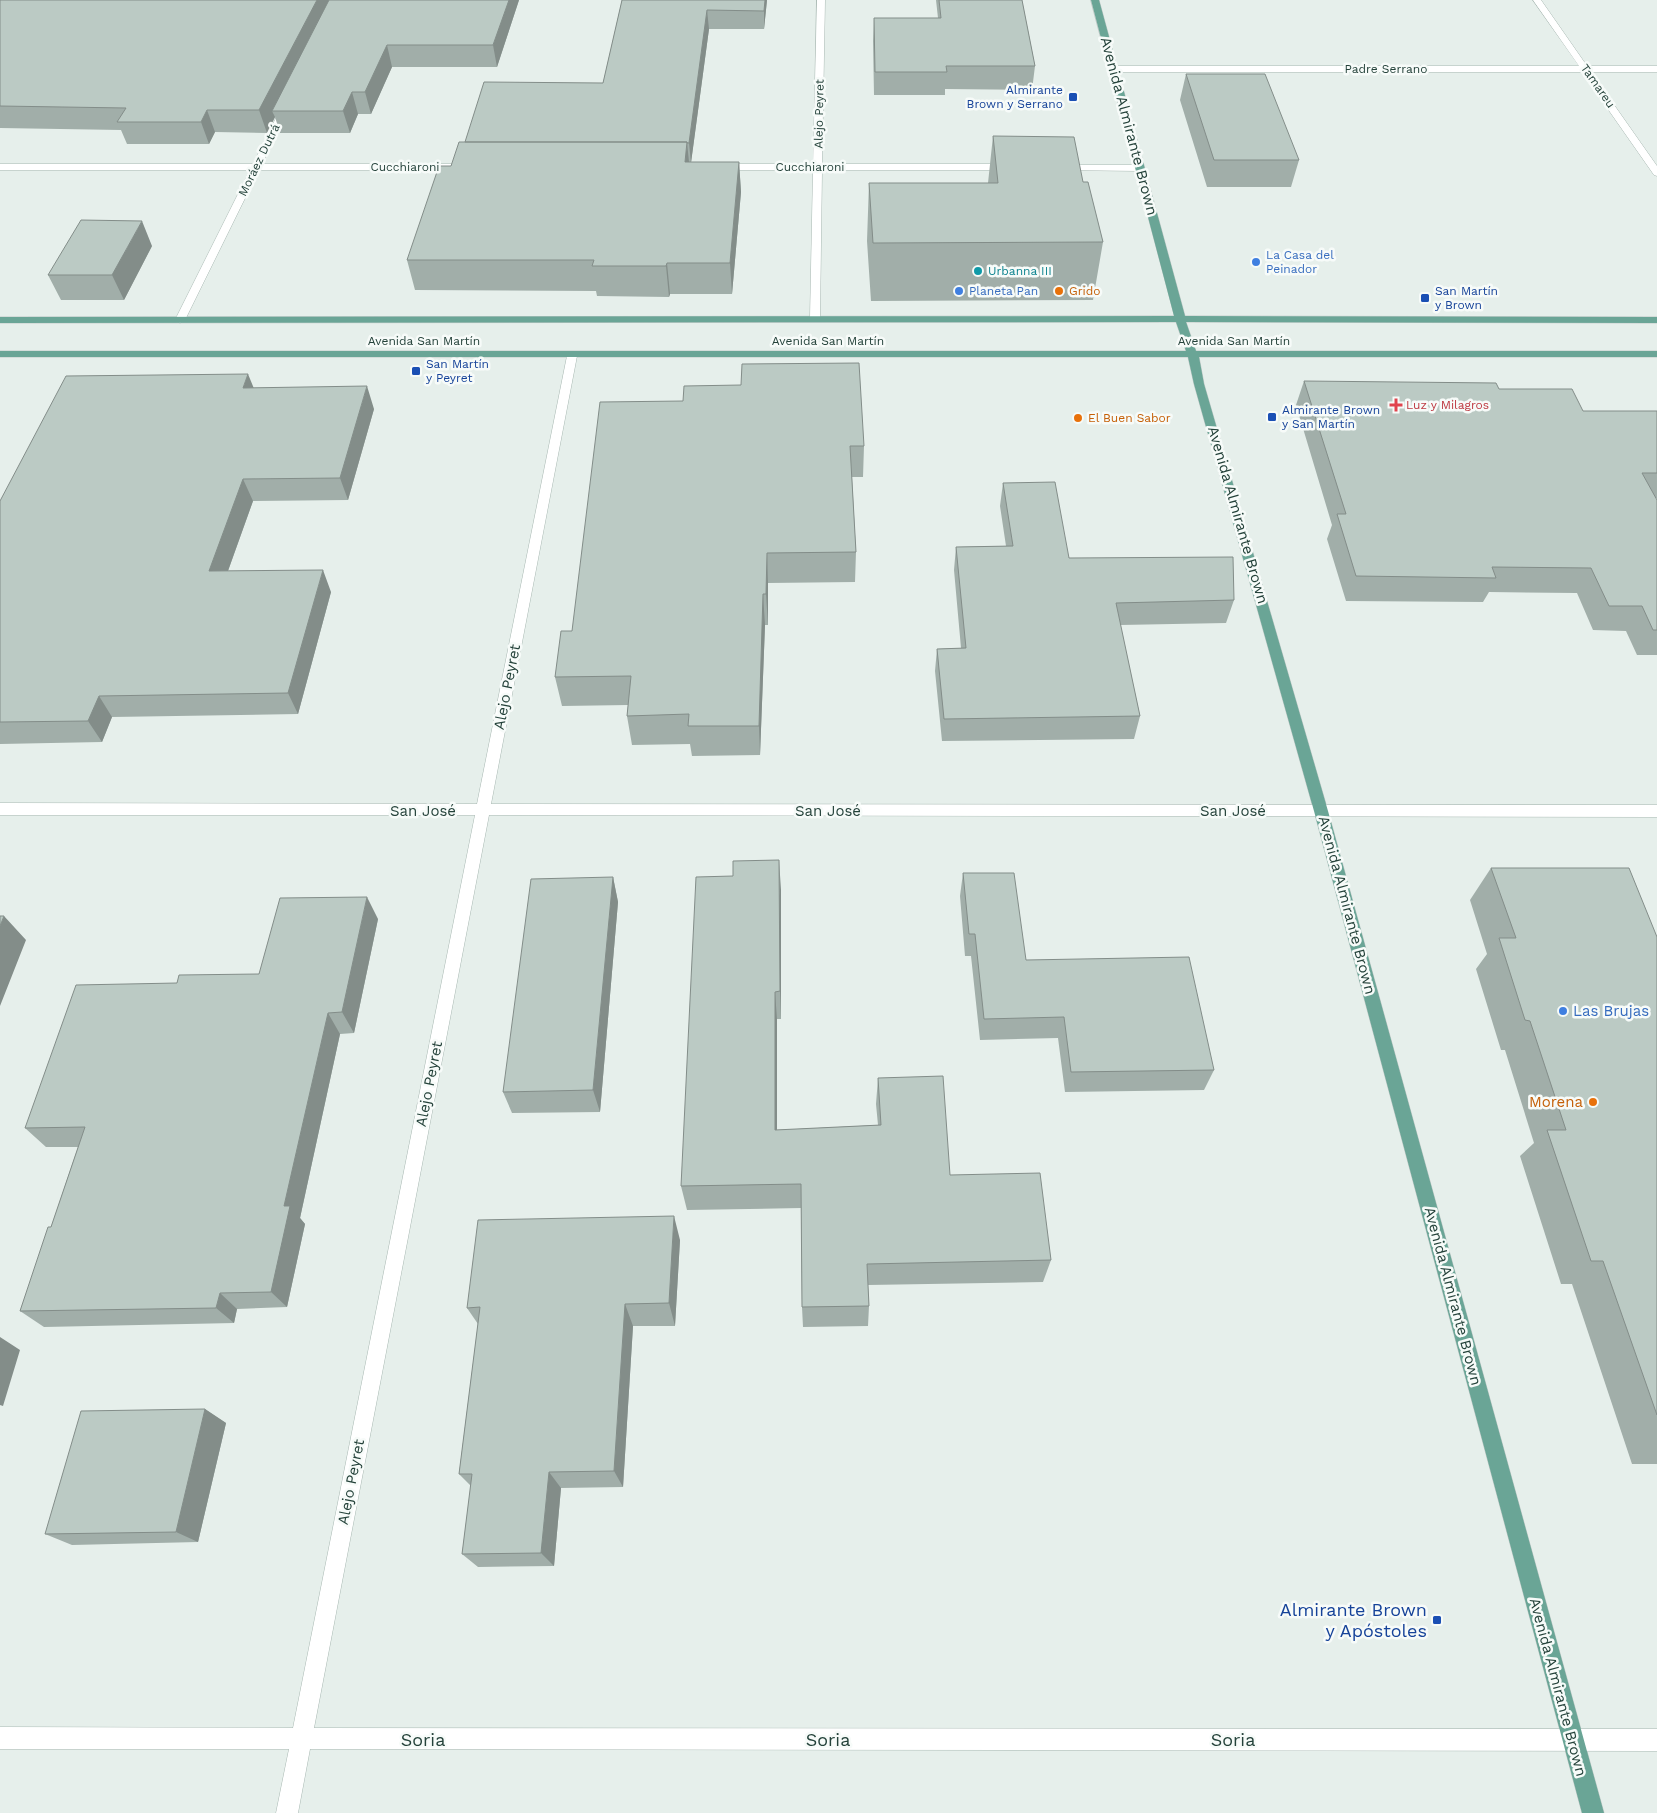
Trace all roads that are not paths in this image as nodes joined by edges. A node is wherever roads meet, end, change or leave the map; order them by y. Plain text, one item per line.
1 (821, 0) edge
2 (1095, 0) edge
3 (1537, 0) edge
4 (1586, 69) junction
5 (1657, 69) edge
6 (1115, 70) junction
7 (291, 97) edge
8 (0, 167) edge
9 (256, 167) junction
10 (473, 167) edge
11 (710, 167) edge
12 (819, 167) junction
13 (1023, 168) edge
14 (1052, 168) edge
15 (1140, 168) junction
16 (1657, 173) edge
17 (816, 318) junction
18 (0, 320) edge
19 (180, 320) junction
20 (1181, 320) junction
21 (1657, 320) edge
22 (0, 354) edge
23 (1657, 354) edge
24 (1193, 355) junction
25 (572, 356) junction
26 (0, 809) edge
27 (482, 811) junction
28 (1322, 811) junction
29 (1657, 811) edge
30 (0, 1738) edge
31 (301, 1740) junction
32 (1573, 1740) junction
33 (1657, 1740) edge
34 (287, 1813) edge
35 (1592, 1813) edge

1 - 12 street, Alejo Peyret
2 - 6 main road, Avenida Almirante Brown
3 - 4 street, Tamareu
4 - 5 street, Padre Serrano
4 - 6 street, Padre Serrano
4 - 16 street, Tamareu
6 - 15 main road, Avenida Almirante Brown
7 - 9 street, Moráez Dutrá
8 - 9 street, Cucchiaroni
9 - 10 street, Cucchiaroni
9 - 19 street, Moráez Dutrá
11 - 12 street, Cucchiaroni
12 - 13 street, Cucchiaroni
12 - 17 street, Alejo Peyret
14 - 15 street
15 - 20 main road, Avenida Almirante Brown
17 - 19 main road, Avenida San Martín
17 - 20 main road, Avenida San Martín
18 - 19 main road, Avenida San Martín
20 - 21 main road, Avenida San Martín
20 - 24 main road, Avenida Almirante Brown
22 - 25 main road, Avenida San Martín
23 - 24 main road, Avenida San Martín
24 - 25 main road, Avenida San Martín
24 - 28 main road, Avenida Almirante Brown
25 - 27 street, Alejo Peyret
26 - 27 street, San José
27 - 28 street, San José
27 - 31 street, Alejo Peyret
28 - 29 street, San José
28 - 32 main road, Avenida Almirante Brown
30 - 31 street, Soria
31 - 32 street, Soria
31 - 34 street, Alejo Peyret
32 - 33 street, Soria
32 - 35 main road, Avenida Almirante Brown

